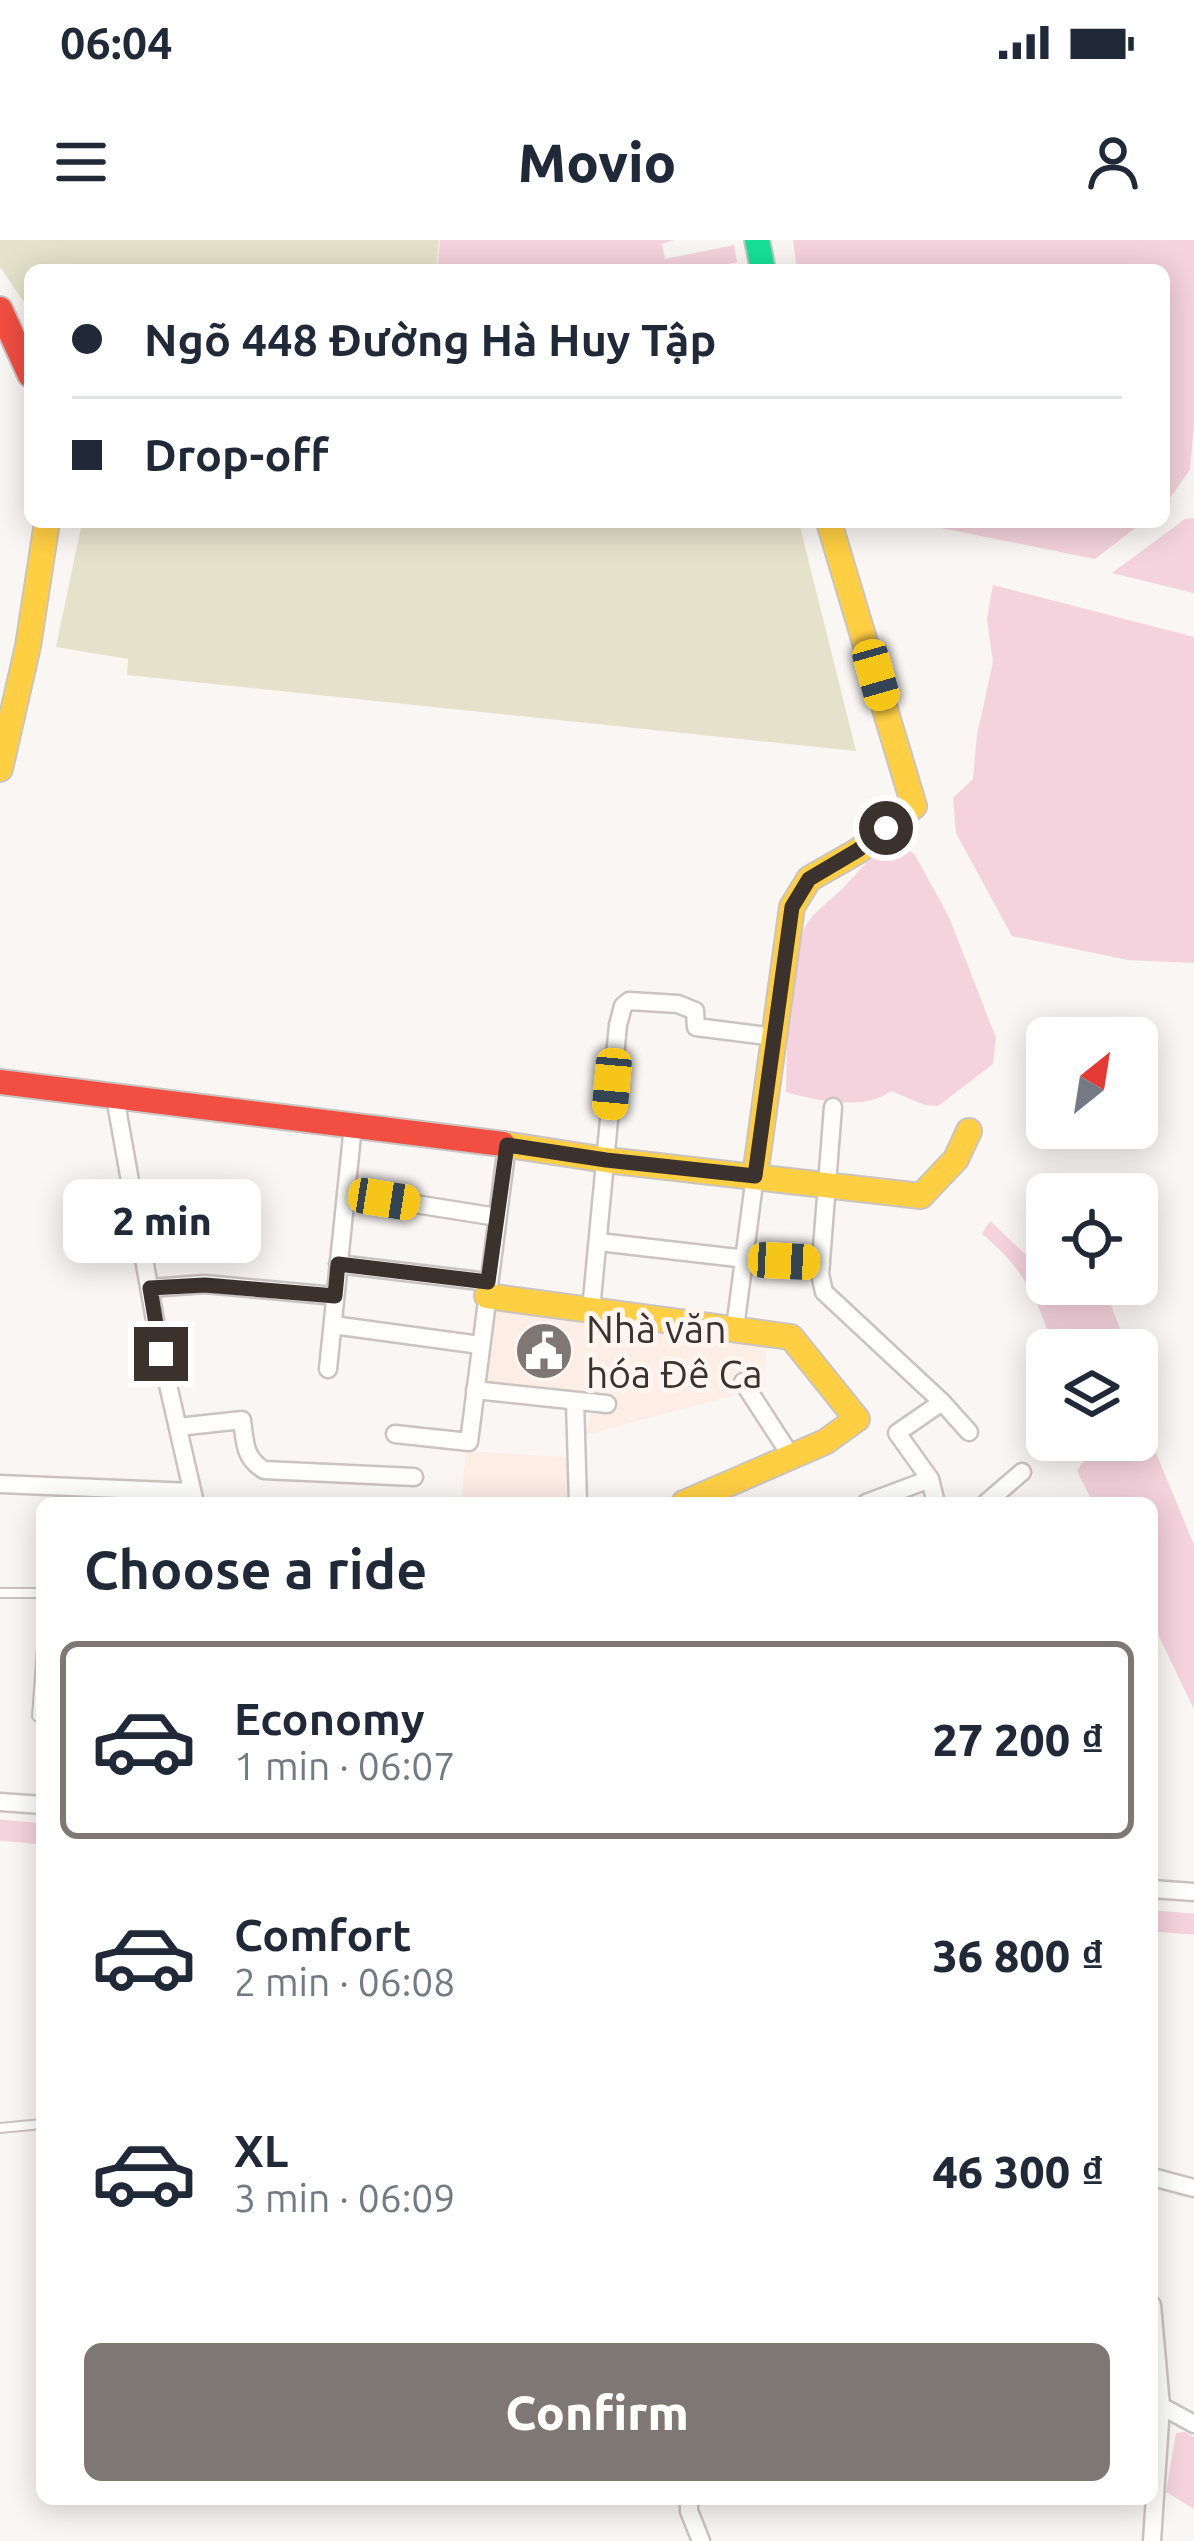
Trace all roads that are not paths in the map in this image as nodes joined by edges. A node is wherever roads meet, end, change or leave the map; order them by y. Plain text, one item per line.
1 (0, 309) edge
2 (24, 362) edge
3 (45, 528) edge
4 (831, 528) edge
5 (0, 770) edge
6 (775, 1037) junction
7 (0, 1082) edge
8 (116, 1097) junction
9 (833, 1107) dead end
10 (353, 1126) junction
11 (969, 1131) dead end
12 (507, 1145) junction
13 (606, 1160) junction
14 (755, 1176) junction
15 (828, 1185) junction
16 (346, 1193) junction
17 (497, 1217) junction
18 (599, 1242) junction
19 (746, 1259) junction
20 (821, 1263) junction
21 (338, 1264) junction
22 (150, 1288) junction
23 (488, 1289) junction
24 (335, 1296) junction
25 (591, 1310) junction
26 (332, 1325) junction
27 (735, 1328) junction
28 (480, 1345) junction
29 (328, 1369) dead end
30 (743, 1382) dead end
31 (475, 1390) junction
32 (574, 1401) junction
33 (942, 1402) junction
34 (607, 1404) dead end
35 (178, 1427) junction
36 (969, 1432) dead end
37 (395, 1434) dead end
38 (791, 1456) junction
39 (1022, 1472) dead end
40 (414, 1478) dead end
41 (930, 1479) junction
42 (0, 1484) edge
43 (129, 1497) edge
44 (194, 1497) edge
45 (578, 1497) edge
46 (698, 1497) edge
47 (882, 1497) edge
48 (934, 1497) edge
49 (993, 1497) edge
50 (0, 1593) edge
51 (36, 1593) edge
52 (0, 1802) edge
53 (36, 1805) edge
54 (1158, 1889) edge
55 (1194, 1892) edge
56 (36, 2125) edge
57 (0, 2128) edge
58 (1158, 2179) edge
59 (1194, 2188) edge
60 (1158, 2373) edge
61 (1161, 2406) junction
62 (1194, 2424) edge
63 (1158, 2451) edge
64 (689, 2505) edge
65 (1154, 2505) edge
66 (688, 2541) edge
67 (701, 2541) edge
68 (1152, 2541) edge

1 - 2 street
3 - 5 street
4 - 6 street
6 - 13 street
6 - 14 street
7 - 8 street
8 - 10 street
8 - 22 street
9 - 15 street
10 - 12 street
10 - 16 street
11 - 15 street
12 - 13 street
12 - 17 street
13 - 14 street
13 - 18 street
14 - 15 street
14 - 19 street
15 - 20 street
16 - 17 street
16 - 21 street
17 - 23 street
18 - 19 street
18 - 25 street
19 - 20 street
19 - 27 street
20 - 33 street
21 - 23 street
21 - 24 street
22 - 24 street
22 - 35 street
23 - 25 street
23 - 28 street
24 - 26 street
25 - 27 street
26 - 28 street
26 - 29 street
27 - 38 street
28 - 31 street
30 - 38 street
31 - 32 street
31 - 37 street
32 - 34 street
32 - 45 street
33 - 36 street
33 - 41 street
35 - 40 street
35 - 44 street
38 - 46 street
39 - 49 street
41 - 47 street
41 - 48 street
42 - 43 street
43 - 44 street
50 - 51 lane
52 - 53 street
54 - 55 street
56 - 57 lane
58 - 59 street
60 - 61 street
61 - 62 street
61 - 63 street
64 - 66 street
64 - 67 street
65 - 68 street

